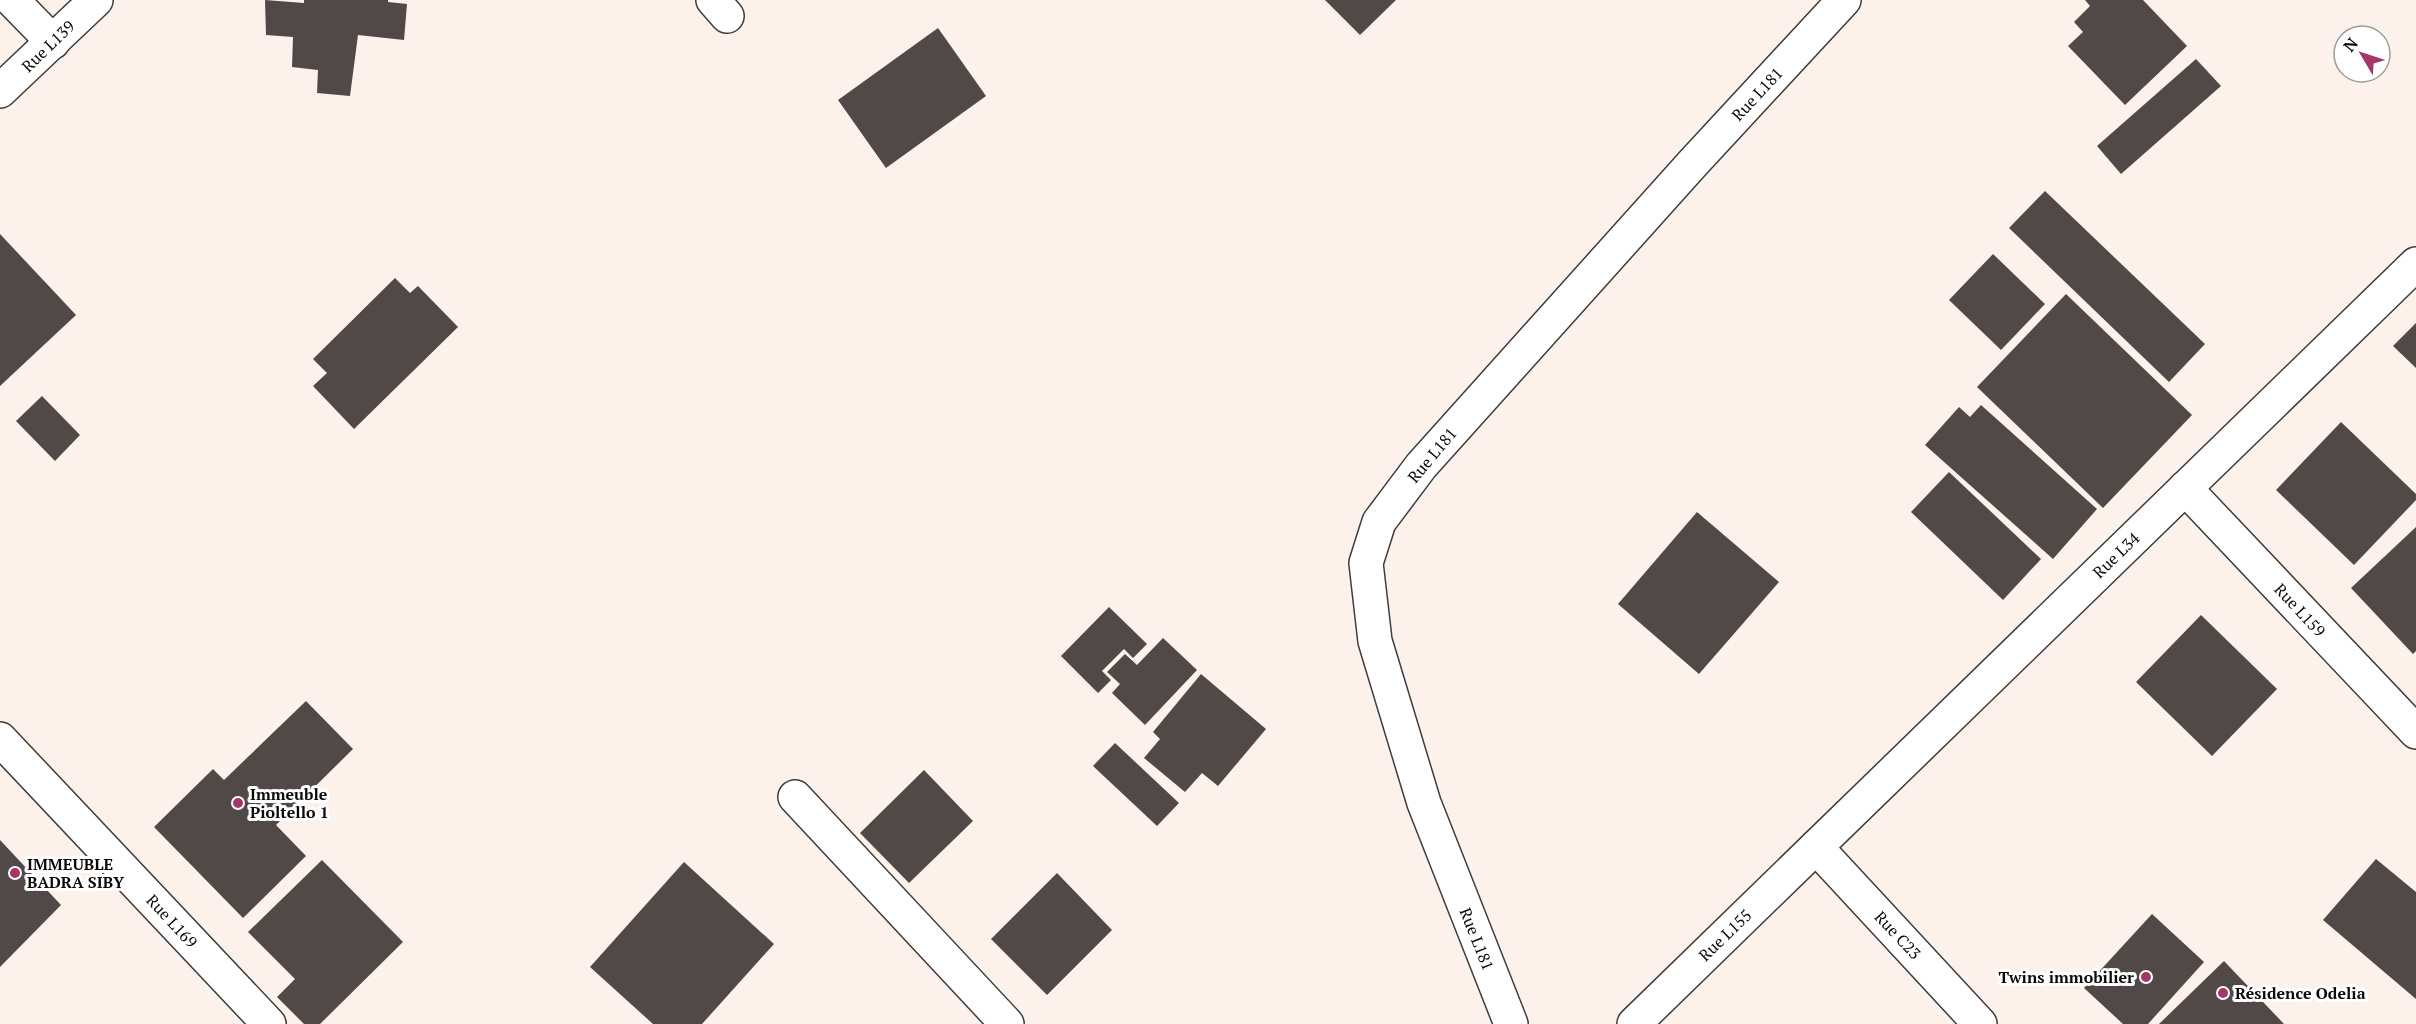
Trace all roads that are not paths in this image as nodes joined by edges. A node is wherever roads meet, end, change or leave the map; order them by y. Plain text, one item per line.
1 (12, 0) edge
2 (96, 0) edge
3 (1844, 0) edge
4 (53, 42) junction
5 (0, 91) edge
6 (2416, 264) edge
7 (2184, 488) junction
8 (2416, 732) edge
9 (0, 739) edge
10 (795, 797) dead end
11 (1816, 847) junction
12 (270, 1024) edge
13 (1007, 1024) edge
14 (1511, 1024) edge
15 (1634, 1024) edge
16 (1980, 1024) edge

1 - 4 street
2 - 4 street, Rue L139
3 - 14 street, Rue L181
4 - 5 street, Rue L139
6 - 7 street, Rue L34
7 - 8 street, Rue L159
7 - 11 street, Rue L34
9 - 12 street, Rue L169
10 - 13 street
11 - 15 street, Rue L155
11 - 16 street, Rue C23

